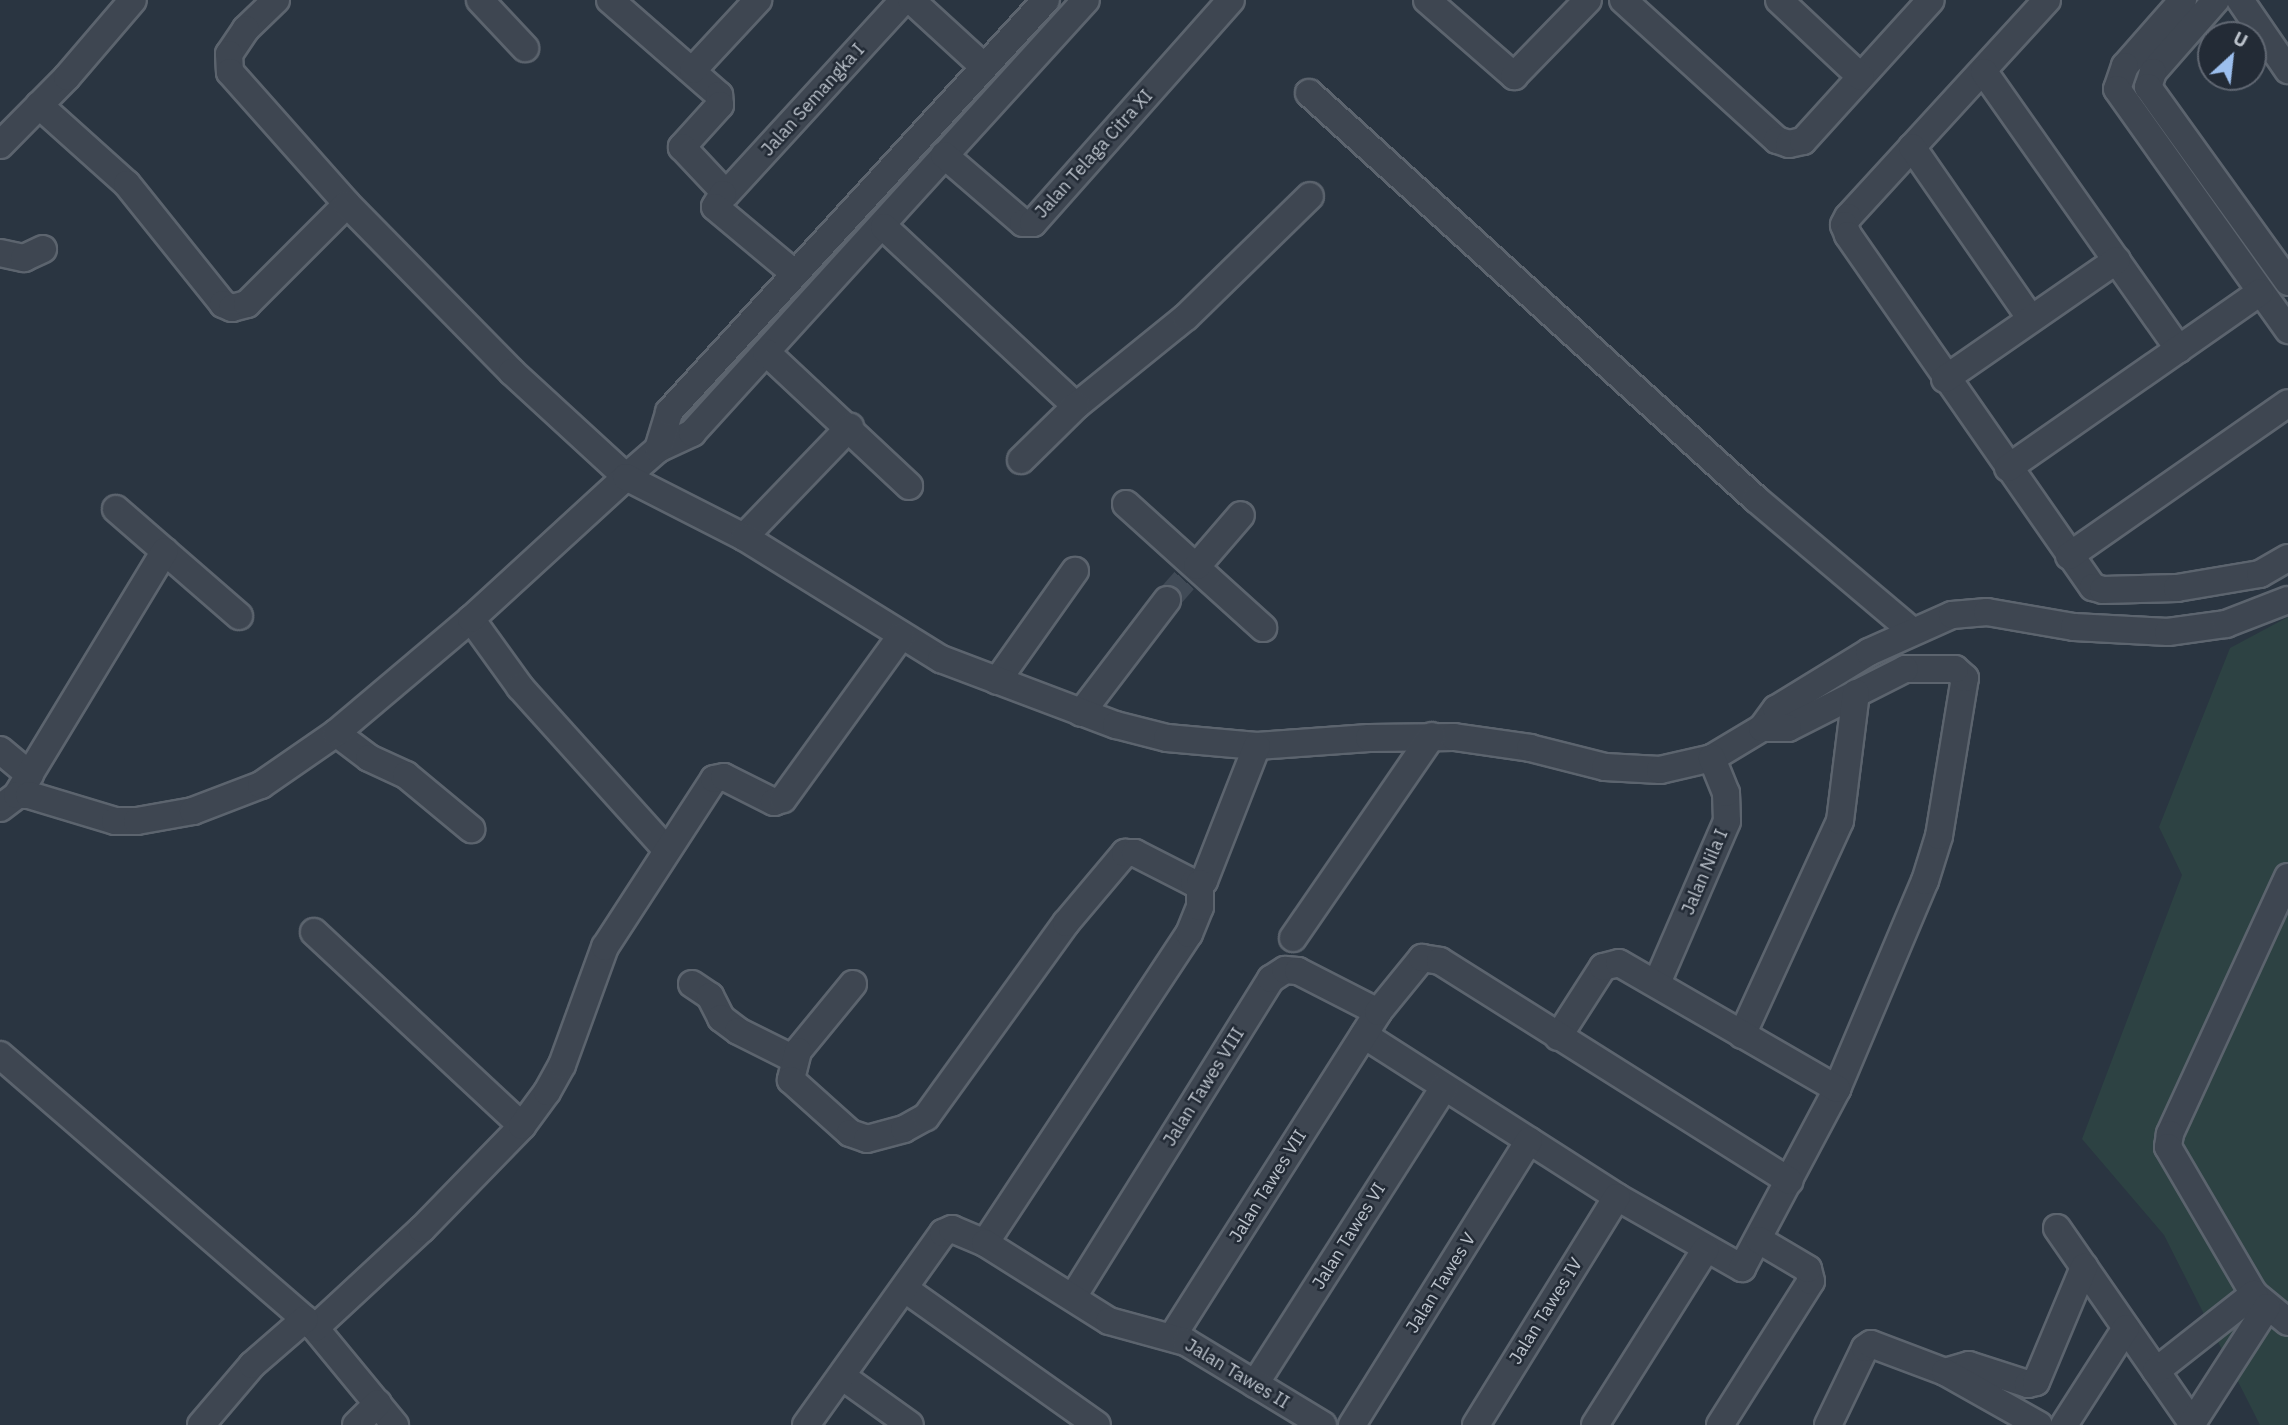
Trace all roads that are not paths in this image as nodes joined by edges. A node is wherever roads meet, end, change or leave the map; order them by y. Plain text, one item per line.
1 (133, 0) edge
2 (276, 0) edge
3 (480, 0) edge
4 (758, 0) edge
5 (904, 0) edge
6 (911, 0) edge
7 (1046, 0) edge
8 (1086, 0) edge
9 (1231, 0) edge
10 (1427, 0) edge
11 (1623, 0) edge
12 (1779, 0) edge
13 (1930, 0) edge
14 (2048, 0) edge
15 (2183, 0) edge
16 (2216, 0) edge
17 (2240, 0) edge
18 (1586, 1) edge
19 (617, 2) edge
20 (525, 48) dead end
21 (984, 67) junction
22 (693, 70) junction
23 (2288, 70) edge
24 (1984, 72) junction
25 (1861, 77) junction
26 (1310, 93) dead end
27 (39, 104) junction
28 (0, 145) edge
29 (1912, 147) junction
30 (944, 155) junction
31 (721, 193) junction
32 (1310, 196) dead end
33 (347, 204) junction
34 (884, 227) junction
35 (43, 249) dead end
36 (0, 253) edge
37 (2117, 260) junction
38 (794, 273) junction
39 (2288, 282) edge
40 (2260, 292) junction
41 (2284, 316) edge
42 (2031, 319) junction
43 (2179, 349) junction
44 (766, 352) junction
45 (1945, 379) junction
46 (2288, 403) edge
47 (1076, 406) junction
48 (850, 427) junction
49 (658, 449) junction
50 (1021, 460) dead end
51 (2008, 468) junction
52 (626, 477) junction
53 (909, 486) dead end
54 (1126, 504) dead end
55 (116, 509) dead end
56 (1241, 515) dead end
57 (744, 537) junction
58 (164, 551) junction
59 (2069, 556) junction
60 (2288, 558) edge
61 (1197, 566) junction
62 (1075, 571) dead end
63 (1167, 600) tunnel mouth
64 (2288, 600) edge
65 (239, 617) dead end
66 (471, 619) junction
67 (1263, 628) dead end
68 (1912, 631) junction
69 (901, 636) junction
70 (998, 681) junction
71 (1856, 693) junction
72 (1081, 713) junction
73 (1762, 728) junction
74 (336, 733) junction
75 (1432, 736) junction
76 (1257, 746) junction
77 (0, 750) edge
78 (1713, 758) junction
79 (16, 793) edge
80 (471, 829) dead end
81 (666, 849) junction
82 (2288, 877) edge
83 (1200, 883) junction
84 (314, 932) dead end
85 (1293, 938) dead end
86 (692, 984) dead end
87 (853, 984) dead end
88 (1657, 984) junction
89 (1378, 1012) junction
90 (1364, 1035) junction
91 (1742, 1035) junction
92 (1558, 1037) junction
93 (0, 1055) edge
94 (794, 1059) junction
95 (1444, 1087) junction
96 (1837, 1089) junction
97 (522, 1126) junction
98 (1529, 1141) junction
99 (1790, 1181) junction
100 (1617, 1197) junction
101 (2057, 1228) dead end
102 (1759, 1240) junction
103 (985, 1243) junction
104 (1705, 1250) junction
105 (2084, 1267) junction
106 (905, 1289) junction
107 (1073, 1297) junction
108 (2270, 1307) edge
109 (310, 1324) junction
110 (2126, 1328) junction
111 (1172, 1337) junction
112 (2156, 1371) junction
113 (1945, 1372) junction
114 (843, 1377) junction
115 (1255, 1384) junction
116 (378, 1403) junction
117 (1310, 1422) edge
118 (2191, 1424) edge
119 (201, 1425) edge
120 (356, 1425) edge
121 (395, 1425) edge
122 (806, 1425) edge
123 (910, 1425) edge
124 (1097, 1425) edge
125 (1352, 1425) edge
126 (1476, 1425) edge
127 (1595, 1425) edge
128 (1720, 1425) edge
129 (1828, 1425) edge
130 (2039, 1425) edge
131 (2064, 1425) edge

1 - 27 street
2 - 33 street
3 - 20 street
4 - 22 street
5 - 31 street, Jalan Semangka I
6 - 21 street
7 - 21 street
8 - 30 street
9 - 30 street, Jalan Telaga Citra XI
10 - 18 street
11 - 25 street
12 - 25 street
13 - 25 street
14 - 24 street
15 - 40 street
16 - 39 street
17 - 23 street
19 - 22 street
21 - 38 street
22 - 31 street
24 - 29 street
24 - 37 street
26 - 68 street
27 - 28 street
27 - 33 street
29 - 42 street
29 - 45 street
30 - 34 street
31 - 38 street
32 - 47 street
33 - 52 street
34 - 44 street
34 - 47 street
35 - 36 street
37 - 42 street
37 - 43 street
38 - 49 street
40 - 41 street
40 - 43 street
42 - 45 street
43 - 51 street
44 - 48 street
44 - 49 street
45 - 51 street
46 - 59 street
47 - 50 street
48 - 53 street
48 - 57 street
49 - 52 street
51 - 59 street
52 - 57 street
52 - 66 street
54 - 61 street
55 - 58 street
56 - 61 street
57 - 69 street
58 - 65 street
58 - 79 street
59 - 60 street
61 - 67 street
62 - 70 street
63 - 72 street
64 - 68 street
66 - 74 street
66 - 81 street
68 - 73 street
69 - 70 street
69 - 81 street
70 - 72 street
71 - 73 street
71 - 91 street
71 - 96 street
72 - 76 street
73 - 78 street
74 - 79 street
74 - 80 street
75 - 76 street
75 - 78 street
75 - 85 street
76 - 83 street
77 - 79 street
78 - 88 street, Jalan Nila I
81 - 97 street
82 - 108 street
83 - 94 street
83 - 103 street
84 - 97 street
86 - 94 street
87 - 94 street
88 - 91 street
88 - 92 street
89 - 90 street, Jalan Tawes VII
89 - 92 street, Jalan Tawes VII
89 - 107 street, Jalan Tawes VIII
90 - 95 street
90 - 111 street, Jalan Tawes VII
91 - 96 street
92 - 99 street, Jalan Tawes VII
93 - 109 street
95 - 98 street
95 - 115 street, Jalan Tawes VI
96 - 99 street
97 - 109 street
98 - 100 street
98 - 125 street, Jalan Tawes V
99 - 102 street
100 - 104 street
100 - 126 street, Jalan Tawes IV
101 - 105 street
102 - 104 street
102 - 128 street
103 - 106 street, Jalan Tawes II
103 - 107 street, Jalan Tawes II
104 - 127 street
105 - 110 street
105 - 113 street
106 - 114 street, Jalan Tawes II
106 - 124 street
107 - 111 street, Jalan Tawes II
108 - 112 street
108 - 118 street
109 - 116 street
109 - 119 street
110 - 112 street
110 - 131 street
111 - 115 street, Jalan Tawes II
112 - 118 street
113 - 129 street
113 - 130 street
114 - 122 street, Jalan Tawes II
114 - 123 street
115 - 117 street, Jalan Tawes II
116 - 120 street
116 - 121 street

